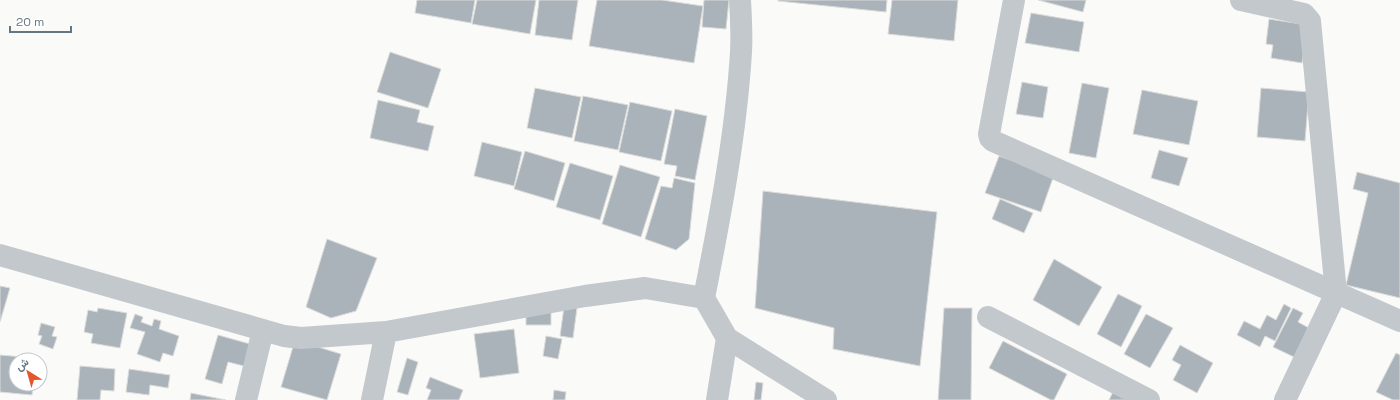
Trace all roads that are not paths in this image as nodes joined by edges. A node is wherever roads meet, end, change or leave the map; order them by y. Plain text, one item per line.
1 (740, 0) edge
2 (1014, 0) edge
3 (1241, 0) edge
4 (0, 255) edge
5 (1336, 293) junction
6 (704, 298) junction
7 (988, 317) dead end
8 (1400, 322) edge
9 (263, 330) junction
10 (386, 332) junction
11 (727, 338) junction
12 (246, 400) edge
13 (372, 400) edge
14 (717, 400) edge
15 (826, 400) edge
16 (1149, 400) edge
17 (1285, 400) edge

1 - 6 street
2 - 5 street
3 - 5 street
4 - 9 street
5 - 8 street
5 - 17 street
6 - 10 street
6 - 11 street
7 - 16 street
9 - 10 street
9 - 12 street
10 - 13 street
11 - 14 street
11 - 15 street

